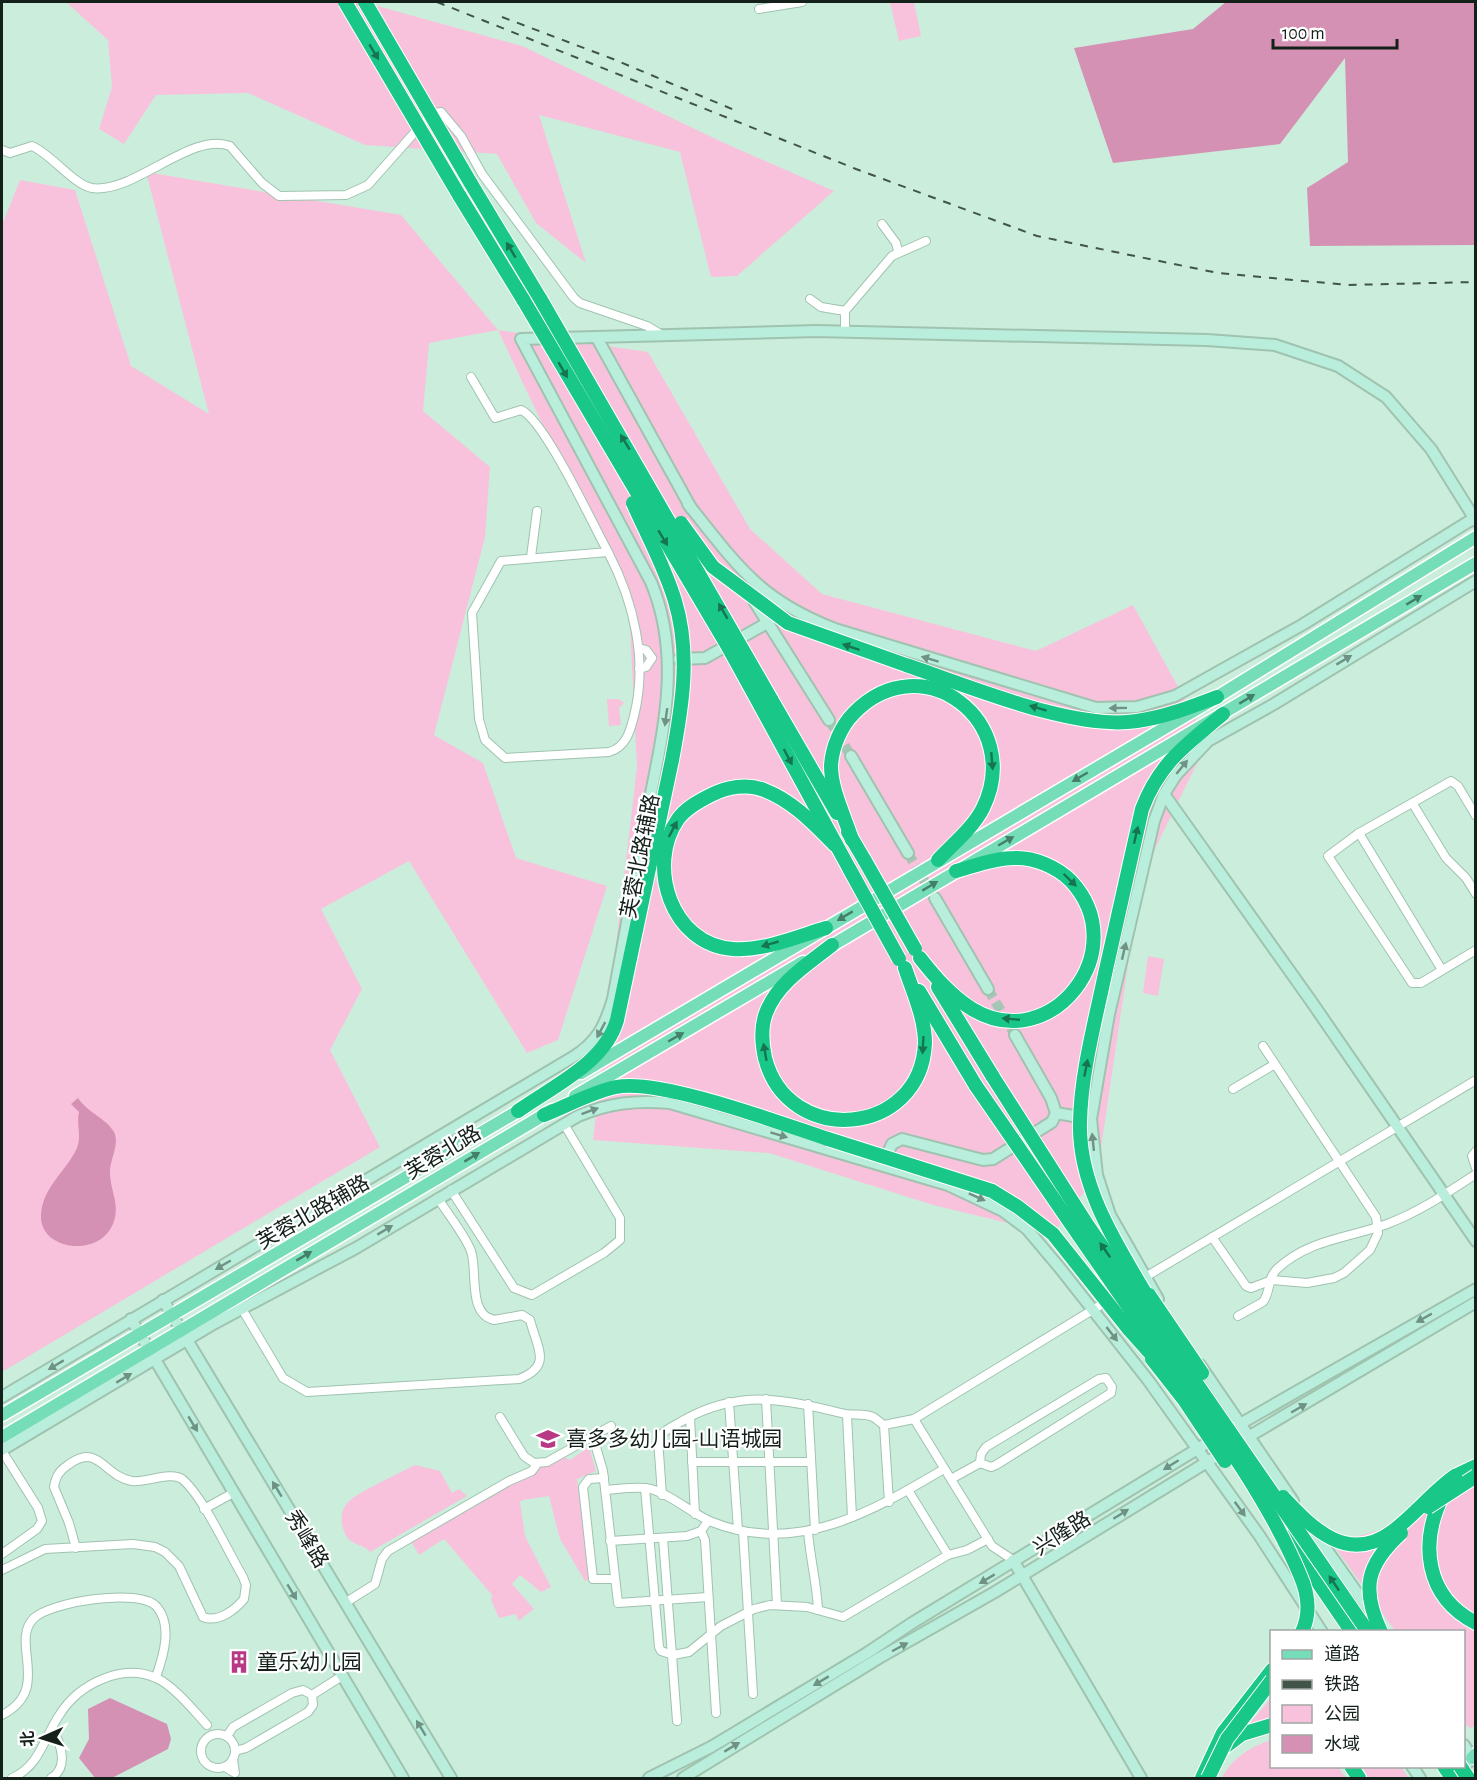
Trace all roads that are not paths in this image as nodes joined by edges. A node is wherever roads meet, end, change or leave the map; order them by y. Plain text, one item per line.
1 (345, 2) edge
2 (364, 2) edge
3 (802, 2) edge
4 (759, 9) dead end
5 (2, 150) edge
6 (882, 224) dead end
7 (926, 241) dead end
8 (898, 251) junction
9 (810, 299) dead end
10 (845, 311) junction
11 (845, 332) junction
12 (662, 335) junction
13 (597, 338) junction
14 (471, 377) dead end
15 (614, 457) junction
16 (641, 470) junction
17 (688, 504) junction
18 (537, 511) dead end
19 (1475, 518) edge
20 (1476, 537) edge
21 (608, 552) junction
22 (531, 557) junction
23 (1476, 563) edge
24 (1476, 581) edge
25 (769, 622) junction
26 (639, 648) junction
27 (652, 658) junction
28 (669, 658) junction
29 (639, 669) junction
30 (1217, 698) junction
31 (766, 702) junction
32 (1222, 714) junction
33 (830, 720) tunnel mouth
34 (851, 756) tunnel mouth
35 (1164, 794) junction
36 (1413, 804) junction
37 (1476, 816) edge
38 (1359, 833) junction
39 (852, 840) junction
40 (835, 845) junction
41 (908, 853) tunnel mouth
42 (938, 860) junction
43 (956, 870) junction
44 (1476, 894) edge
45 (935, 898) tunnel mouth
46 (826, 928) junction
47 (832, 945) junction
48 (1476, 950) edge
49 (917, 954) junction
50 (902, 963) junction
51 (1442, 970) junction
52 (988, 989) tunnel mouth
53 (1015, 1035) tunnel mouth
54 (1263, 1046) dead end
55 (1275, 1064) junction
56 (1476, 1080) edge
57 (1233, 1089) dead end
58 (518, 1111) junction
59 (1056, 1113) junction
60 (544, 1115) junction
61 (1091, 1119) junction
62 (564, 1124) junction
63 (1398, 1126) junction
64 (1476, 1151) edge
65 (1340, 1161) junction
66 (881, 1167) junction
67 (1476, 1168) edge
68 (1476, 1174) edge
69 (451, 1190) junction
70 (1444, 1194) junction
71 (438, 1198) junction
72 (1379, 1227) junction
73 (1212, 1237) junction
74 (1476, 1241) edge
75 (1131, 1269) junction
76 (1144, 1278) junction
77 (1269, 1281) junction
78 (1476, 1289) edge
79 (163, 1300) junction
80 (1476, 1302) edge
81 (243, 1309) junction
82 (1093, 1310) junction
83 (172, 1313) junction
84 (1238, 1316) dead end
85 (131, 1319) junction
86 (1127, 1327) junction
87 (181, 1328) junction
88 (139, 1332) junction
89 (188, 1339) junction
90 (148, 1348) junction
91 (155, 1359) junction
92 (2, 1397) edge
93 (766, 1399) junction
94 (729, 1402) junction
95 (808, 1404) junction
96 (1206, 1406) junction
97 (2, 1415) edge
98 (847, 1415) junction
99 (690, 1417) junction
100 (500, 1418) dead end
101 (914, 1419) junction
102 (1239, 1424) junction
103 (884, 1425) junction
104 (611, 1426) dead end
105 (2, 1437) edge
106 (592, 1437) junction
107 (1248, 1438) junction
108 (1197, 1449) junction
109 (2, 1451) edge
110 (769, 1461) junction
111 (692, 1462) junction
112 (811, 1462) junction
113 (1206, 1462) junction
114 (733, 1463) junction
115 (980, 1463) junction
116 (537, 1464) junction
117 (1255, 1468) junction
118 (944, 1469) junction
119 (1476, 1469) edge
120 (1476, 1477) edge
121 (604, 1478) junction
122 (951, 1479) junction
123 (645, 1488) junction
124 (605, 1490) junction
125 (908, 1490) junction
126 (233, 1493) junction
127 (662, 1495) junction
128 (889, 1502) junction
129 (1290, 1504) junction
130 (204, 1509) junction
131 (1270, 1513) junction
132 (695, 1514) junction
133 (852, 1517) junction
134 (708, 1521) junction
135 (700, 1531) junction
136 (740, 1531) junction
137 (812, 1531) junction
138 (772, 1533) junction
139 (663, 1538) junction
140 (649, 1539) junction
141 (988, 1539) junction
142 (610, 1541) junction
143 (76, 1548) junction
144 (2, 1554) edge
145 (948, 1555) junction
146 (1014, 1561) junction
147 (1294, 1562) junction
148 (2, 1570) edge
149 (1022, 1576) junction
150 (614, 1579) junction
151 (708, 1597) junction
152 (669, 1600) junction
153 (655, 1601) junction
154 (345, 1603) junction
155 (777, 1604) junction
156 (818, 1610) junction
157 (748, 1612) junction
158 (1476, 1618) edge
159 (1476, 1623) edge
160 (1303, 1630) edge
161 (1322, 1630) edge
162 (1351, 1630) edge
163 (1367, 1630) edge
164 (1381, 1630) edge
165 (1381, 1630) edge
166 (710, 1633) junction
167 (673, 1655) junction
168 (1270, 1673) edge
169 (342, 1676) junction
170 (156, 1677) junction
171 (1270, 1683) edge
172 (753, 1694) dead end
173 (312, 1695) junction
174 (716, 1713) dead end
175 (2, 1715) edge
176 (677, 1721) dead end
177 (1267, 1728) edge
178 (53, 1730) junction
179 (212, 1736) junction
180 (227, 1736) junction
181 (234, 1755) junction
182 (225, 1767) junction
183 (22, 1776) edge
184 (237, 1776) edge
185 (12, 1779) edge
186 (51, 1779) edge
187 (403, 1779) edge
188 (451, 1779) edge
189 (649, 1779) edge
190 (683, 1779) edge
191 (1141, 1779) edge
192 (1206, 1779) edge
193 (1214, 1779) edge

1 -> 15 highway, bridge
16 -> 2 highway, bridge
3 - 4 street
5 - 12 street
6 - 8 street
7 - 8 street
8 - 10 street
9 - 10 street
10 - 11 street
11 - 12 street
11 - 19 street
12 - 13 street
13 - 17 street
13 - 28 street, 芙蓉北路辅路
14 - 21 street
15 -> 31 highway, bridge
15 - 58 highway, bridge
30 -> 16 highway, bridge
31 -> 16 highway, bridge
19 -> 17 street
17 - 25 street
18 - 22 street
20 - 30 main road, 芙蓉北路
21 - 22 street
21 - 26 street
22 - 29 street
32 -> 23 main road, 芙蓉北路
35 -> 24 street
25 - 28 street
25 - 33 street
26 - 27 street
26 - 29 street
27 - 28 street
27 - 29 street
28 -> 79 street, 芙蓉北路辅路
30 -> 42 main road, 芙蓉北路
31 - 39 highway
31 -> 40 highway
43 -> 32 main road, 芙蓉北路
75 -> 32 highway, bridge
34 - 41 street
61 -> 35 street
35 - 63 street
36 - 37 street
36 - 38 street
36 - 44 street
38 - 51 street
38 - 51 street
39 -> 42 highway
39 - 49 highway, bridge
46 -> 40 highway
40 - 50 highway, bridge
42 -> 46 main road, 芙蓉北路
47 -> 43 main road, 芙蓉北路
43 -> 49 highway
45 - 52 street
46 - 58 main road, 芙蓉北路
50 -> 47 highway
60 -> 47 main road, 芙蓉北路
48 - 51 street
96 -> 49 highway, bridge
50 - 96 highway, bridge
53 - 59 street
54 - 55 street
55 - 57 street
55 - 65 street
56 - 63 street
58 - 83 main road, 芙蓉北路
59 - 61 street
59 - 66 street
60 - 86 highway, bridge
87 -> 60 main road, 芙蓉北路
76 -> 61 street
62 -> 66 street
62 - 69 street
62 - 69 street
63 - 65 street
63 - 70 street
64 - 67 street
65 - 72 street
65 - 73 street
66 -> 82 street
68 - 70 street
69 - 71 street
70 - 72 street
70 - 74 street
81 -> 71 street
71 - 81 street
72 - 77 street
72 - 77 street
73 - 76 street
73 - 77 street
75 - 96 highway, bridge
75 - 129 highway, bridge
76 - 82 street
76 - 102 street
77 - 84 street
78 -> 102 street, 兴隆路
79 - 83 street, 秀峰路
79 - 85 street, 芙蓉北路辅路
107 -> 80 street, 兴隆路
81 - 89 street
82 - 101 street
82 -> 108 street
83 - 87 street, 秀峰路
83 - 88 main road, 芙蓉北路
85 - 88 street, 秀峰路
85 -> 92 street, 芙蓉北路辅路
86 - 96 highway, bridge
86 - 147 highway, bridge
87 - 89 street, 秀峰路
87 - 90 main road, 芙蓉北路
88 - 90 street, 秀峰路
88 - 97 main road, 芙蓉北路
89 - 91 street
154 -> 89 street, 秀峰路
90 - 91 street, 秀峰路
90 - 105 main road, 芙蓉北路
109 -> 91 street
91 -> 126 street, 秀峰路
93 - 94 street
93 - 95 street
93 - 110 street
94 - 99 street
94 - 114 street
95 - 98 street
95 - 112 street
96 - 117 highway, bridge
96 - 131 highway, bridge
98 - 103 street
98 - 133 street
99 - 111 street
99 - 127 street
100 - 116 street
101 - 103 street
101 - 118 street
102 - 107 street
102 - 108 street, 兴隆路
103 - 128 street
104 - 106 street
106 - 116 street
106 - 121 street
107 - 113 street, 兴隆路
107 - 164 street
108 - 113 street
108 -> 146 street, 兴隆路
109 - 144 street
110 - 112 street
110 - 114 street
110 - 138 street
111 - 114 street
111 - 132 street
112 - 137 street
149 -> 113 street, 兴隆路
113 -> 161 street
114 - 136 street
115 - 115 street
115 - 122 street
116 - 154 street
117 - 129 highway, bridge
163 -> 117 highway, bridge
118 - 122 street
118 - 125 street
119 - 129 highway, bridge
119 - 159 highway, bridge
120 - 158 highway, bridge
120 - 165 highway, bridge
121 - 124 street
121 - 150 street
122 - 141 street
123 - 124 street
123 - 127 street
123 - 140 street
124 - 142 street
125 - 128 street
125 - 145 street
126 - 130 street
126 -> 169 street, 秀峰路
127 - 132 street
128 - 133 street
130 - 143 street
130 - 143 street
131 - 147 highway, bridge
131 - 162 highway, bridge
132 - 134 street
133 - 137 street
134 - 135 street
134 - 136 street
135 - 139 street
135 - 151 street
136 - 138 street
136 - 157 street
137 - 138 street
137 - 156 street
138 - 155 street
139 - 140 street
139 - 152 street
140 - 142 street
140 - 153 street
141 - 145 street
141 - 146 street
142 - 150 street
143 - 148 street
145 - 156 street
146 - 149 street
146 -> 189 street, 兴隆路
147 - 160 highway, bridge
190 -> 149 street, 兴隆路
149 - 191 street
150 - 153 street
151 - 152 street
151 - 166 street
152 - 153 street
152 - 167 street
153 - 167 street
188 -> 154 street, 秀峰路
155 - 156 street
155 - 157 street
157 - 166 street
157 - 172 street
166 - 167 street
166 - 174 street
167 - 176 street
168 - 192 highway
169 - 173 street
169 - 187 street, 秀峰路
170 - 175 street
170 - 178 street
170 - 179 street
171 - 192 highway, bridge
173 - 180 street
173 - 181 street
177 - 192 highway
177 - 193 highway
178 - 183 street
178 - 186 street
179 - 180 street
179 - 182 street
180 - 181 street
181 - 182 street
181 - 184 street
182 - 184 street
183 - 185 street

